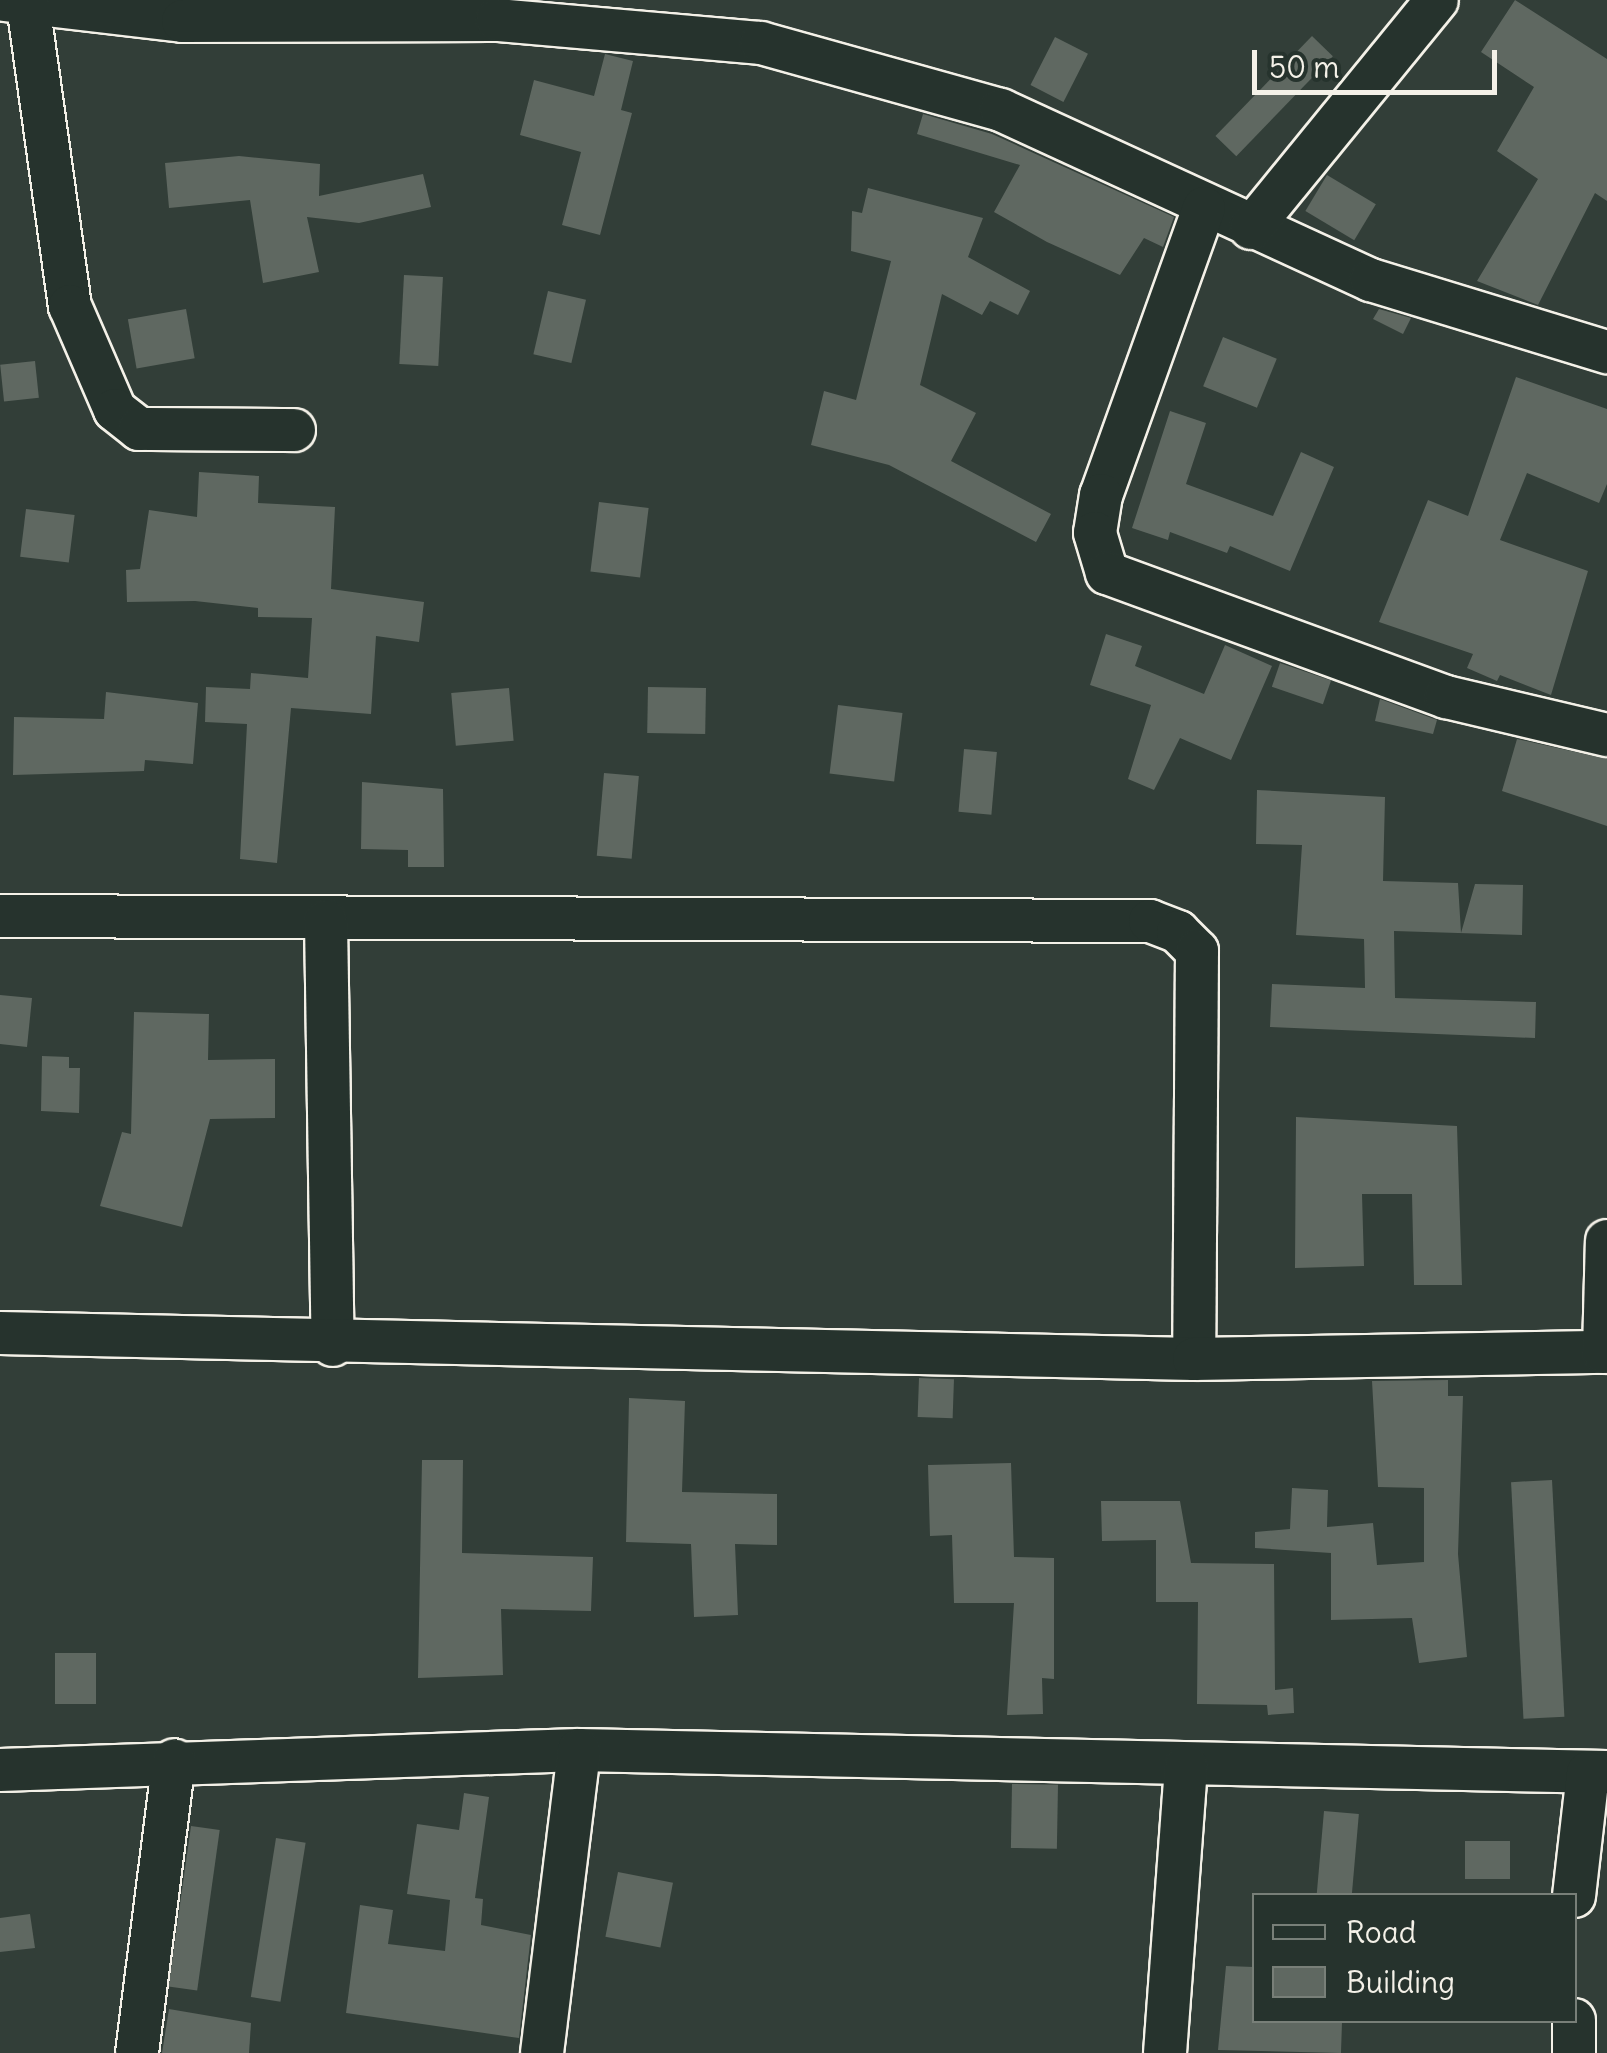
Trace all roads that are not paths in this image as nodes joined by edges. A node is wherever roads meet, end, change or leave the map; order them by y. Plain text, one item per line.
1 (1437, 0) edge
2 (16, 2) edge
3 (301, 10) edge
4 (507, 10) edge
5 (1204, 208) junction
6 (1251, 228) junction
7 (1607, 352) edge
8 (294, 430) dead end
9 (1607, 734) edge
10 (0, 916) edge
11 (326, 921) junction
12 (1607, 1240) edge
13 (0, 1333) edge
14 (333, 1345) junction
15 (1606, 1352) edge
16 (1194, 1358) junction
17 (579, 1750) junction
18 (174, 1760) junction
19 (1186, 1766) junction
20 (0, 1770) edge
21 (1598, 1772) edge
22 (1575, 1893) edge
23 (1574, 2023) edge
24 (137, 2053) edge
25 (542, 2053) edge
26 (1165, 2053) edge
27 (1574, 2053) edge

1 - 6 street
2 - 3 street
2 - 8 street
3 - 4 street
4 - 5 street
5 - 6 street
5 - 9 street
6 - 7 street
10 - 11 street
11 - 14 street
11 - 16 street
12 - 15 street
13 - 14 street
14 - 16 street
15 - 16 street
17 - 18 street
17 - 19 street
17 - 25 street
18 - 20 street
18 - 24 street
19 - 21 street
19 - 26 street
21 - 22 street
23 - 27 street

